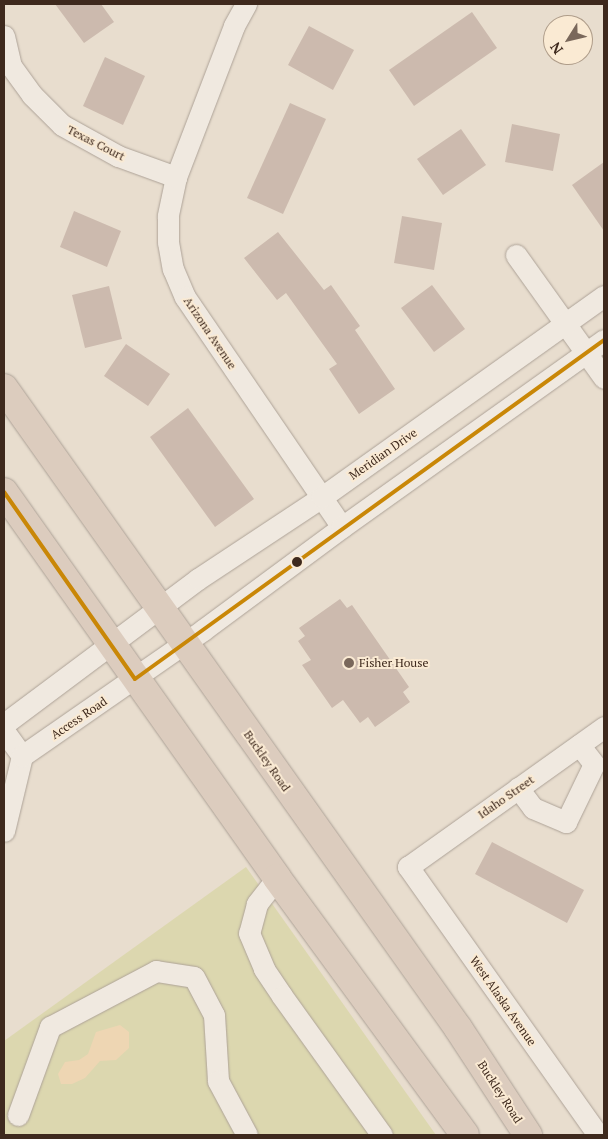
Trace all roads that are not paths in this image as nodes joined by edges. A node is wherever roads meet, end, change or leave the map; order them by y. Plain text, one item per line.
1 (246, 4) edge
2 (4, 36) edge
3 (7, 65) edge
4 (176, 177) junction
5 (516, 255) dead end
6 (604, 296) edge
7 (565, 324) junction
8 (604, 340) edge
9 (586, 352) junction
10 (604, 378) edge
11 (4, 388) edge
12 (4, 492) edge
13 (322, 497) junction
14 (342, 526) junction
15 (158, 608) junction
16 (111, 643) junction
17 (184, 644) junction
18 (135, 679) junction
19 (4, 724) edge
20 (604, 727) edge
21 (4, 731) edge
22 (579, 745) junction
23 (22, 756) junction
24 (518, 788) junction
25 (4, 831) edge
26 (408, 867) joint
27 (277, 878) junction
28 (18, 1115) dead end
29 (247, 1135) edge
30 (382, 1135) edge
31 (465, 1135) edge
32 (528, 1135) edge
33 (598, 1135) edge

1 - 4 street, Arizona Avenue
2 - 3 street, Texas Court
3 - 4 street, Texas Court
4 - 13 street, Arizona Avenue
5 - 7 street
6 - 7 street, Meridian Drive
7 - 9 street
7 - 13 street, Meridian Drive
8 - 9 street
9 - 10 street
9 - 14 street
11 - 15 highway, Buckley Road
12 - 16 highway
13 - 14 street, Arizona Avenue
13 - 15 street, Meridian Drive
14 - 17 street
15 - 16 street, Meridian Drive
15 - 17 highway, Buckley Road
16 - 18 highway
16 - 19 street
17 - 18 street, Access Road
17 - 32 highway, Buckley Road
18 - 23 street, Access Road
18 - 27 highway
20 - 22 street, Idaho Street
21 - 23 street
22 - 24 street, Idaho Street
22 - 24 street
23 - 25 street
24 - 26 street, Idaho Street
26 - 33 street, West Alaska Avenue
27 - 30 street
27 - 31 highway
28 - 29 street

